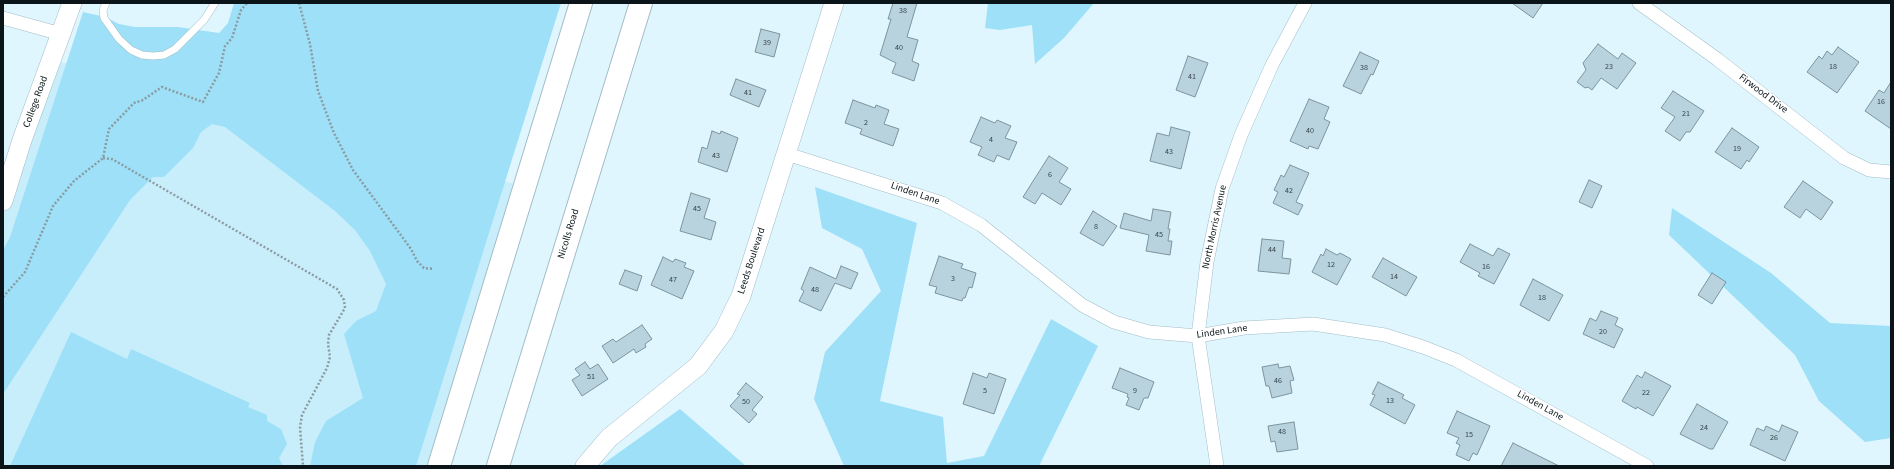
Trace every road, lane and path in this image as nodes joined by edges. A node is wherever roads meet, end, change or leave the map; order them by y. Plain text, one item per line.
1 (72, 3) edge
2 (106, 3) edge
3 (215, 3) edge
4 (247, 3) edge
5 (298, 3) edge
6 (641, 3) edge
7 (834, 3) edge
8 (1305, 3) edge
9 (1638, 3) edge
10 (581, 4) edge
11 (3, 18) edge
12 (61, 34) junction
13 (787, 154) junction
14 (103, 158) junction
15 (1891, 172) edge
16 (3, 201) edge
17 (434, 269) dead end
18 (3, 297) edge
19 (1198, 336) junction
20 (303, 466) edge
21 (439, 466) edge
22 (498, 466) edge
23 (585, 466) edge
24 (1217, 466) edge
25 (1647, 466) edge

1 - 12 street, College Road
2 - 3 lane
4 - 14 path
5 - 17 path
6 - 22 highway, Nicolls Road
7 - 13 street, Leeds Boulevard
8 - 19 street, North Morris Avenue
9 - 15 street, Firwood Drive
10 - 21 highway
11 - 12 street
12 - 16 street, College Road
13 - 19 street, Linden Lane
13 - 23 street, Leeds Boulevard
14 - 18 path
14 - 20 path
19 - 24 street, North Morris Avenue
19 - 25 street, Linden Lane

